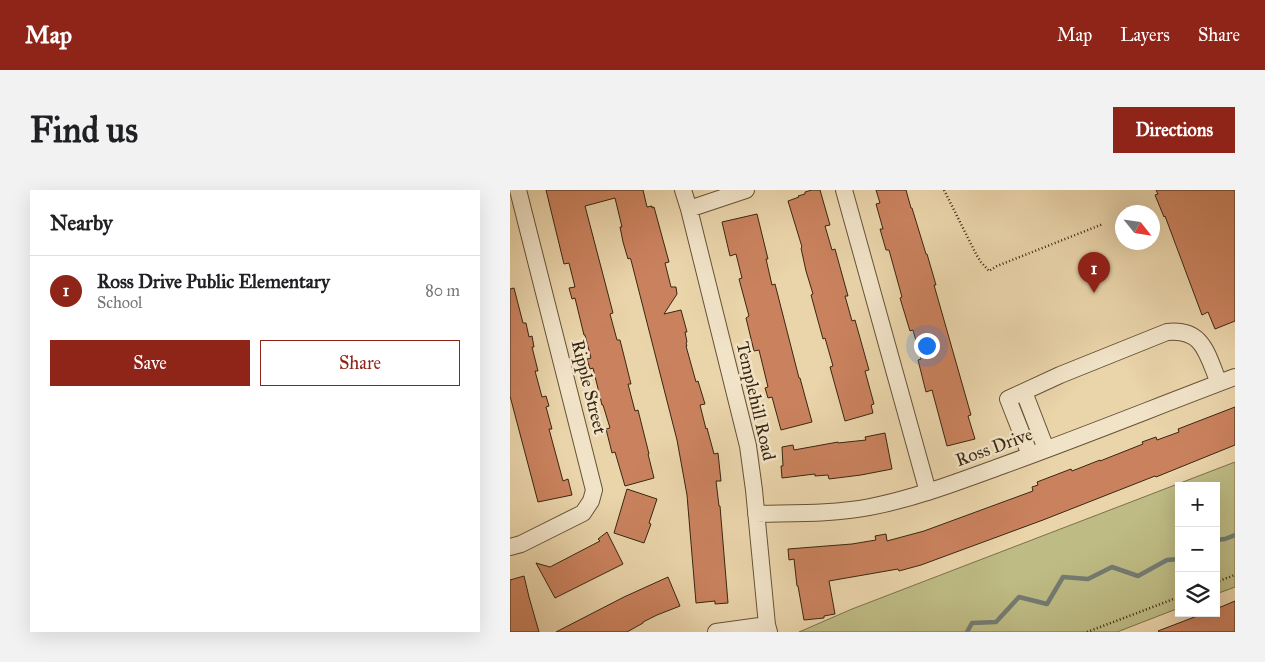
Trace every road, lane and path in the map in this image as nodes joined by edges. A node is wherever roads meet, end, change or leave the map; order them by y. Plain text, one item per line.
1 (518, 190) edge
2 (683, 190) edge
3 (746, 190) edge
4 (844, 190) edge
5 (944, 190) edge
6 (689, 209) junction
7 (1103, 224) dead end
8 (1235, 377) edge
9 (1219, 383) junction
10 (1024, 392) junction
11 (1046, 449) junction
12 (1030, 456) junction
13 (928, 492) junction
14 (756, 514) junction
15 (510, 548) edge
16 (1235, 575) edge
17 (1220, 581) edge
18 (1175, 599) edge
19 (768, 629) edge
20 (716, 632) edge
21 (1087, 632) edge

1 - 15 street, Ripple Street
2 - 6 street, Templehill Road
3 - 6 street
4 - 13 street
5 - 7 path
6 - 14 street, Templehill Road
8 - 9 street, Ross Drive
9 - 10 street
9 - 11 street, Ross Drive
10 - 11 street
10 - 12 street
11 - 12 street, Ross Drive
12 - 13 street, Ross Drive
13 - 14 street, Ross Drive
14 - 19 street, Templehill Road
16 - 17 path
18 - 21 path
19 - 20 street

